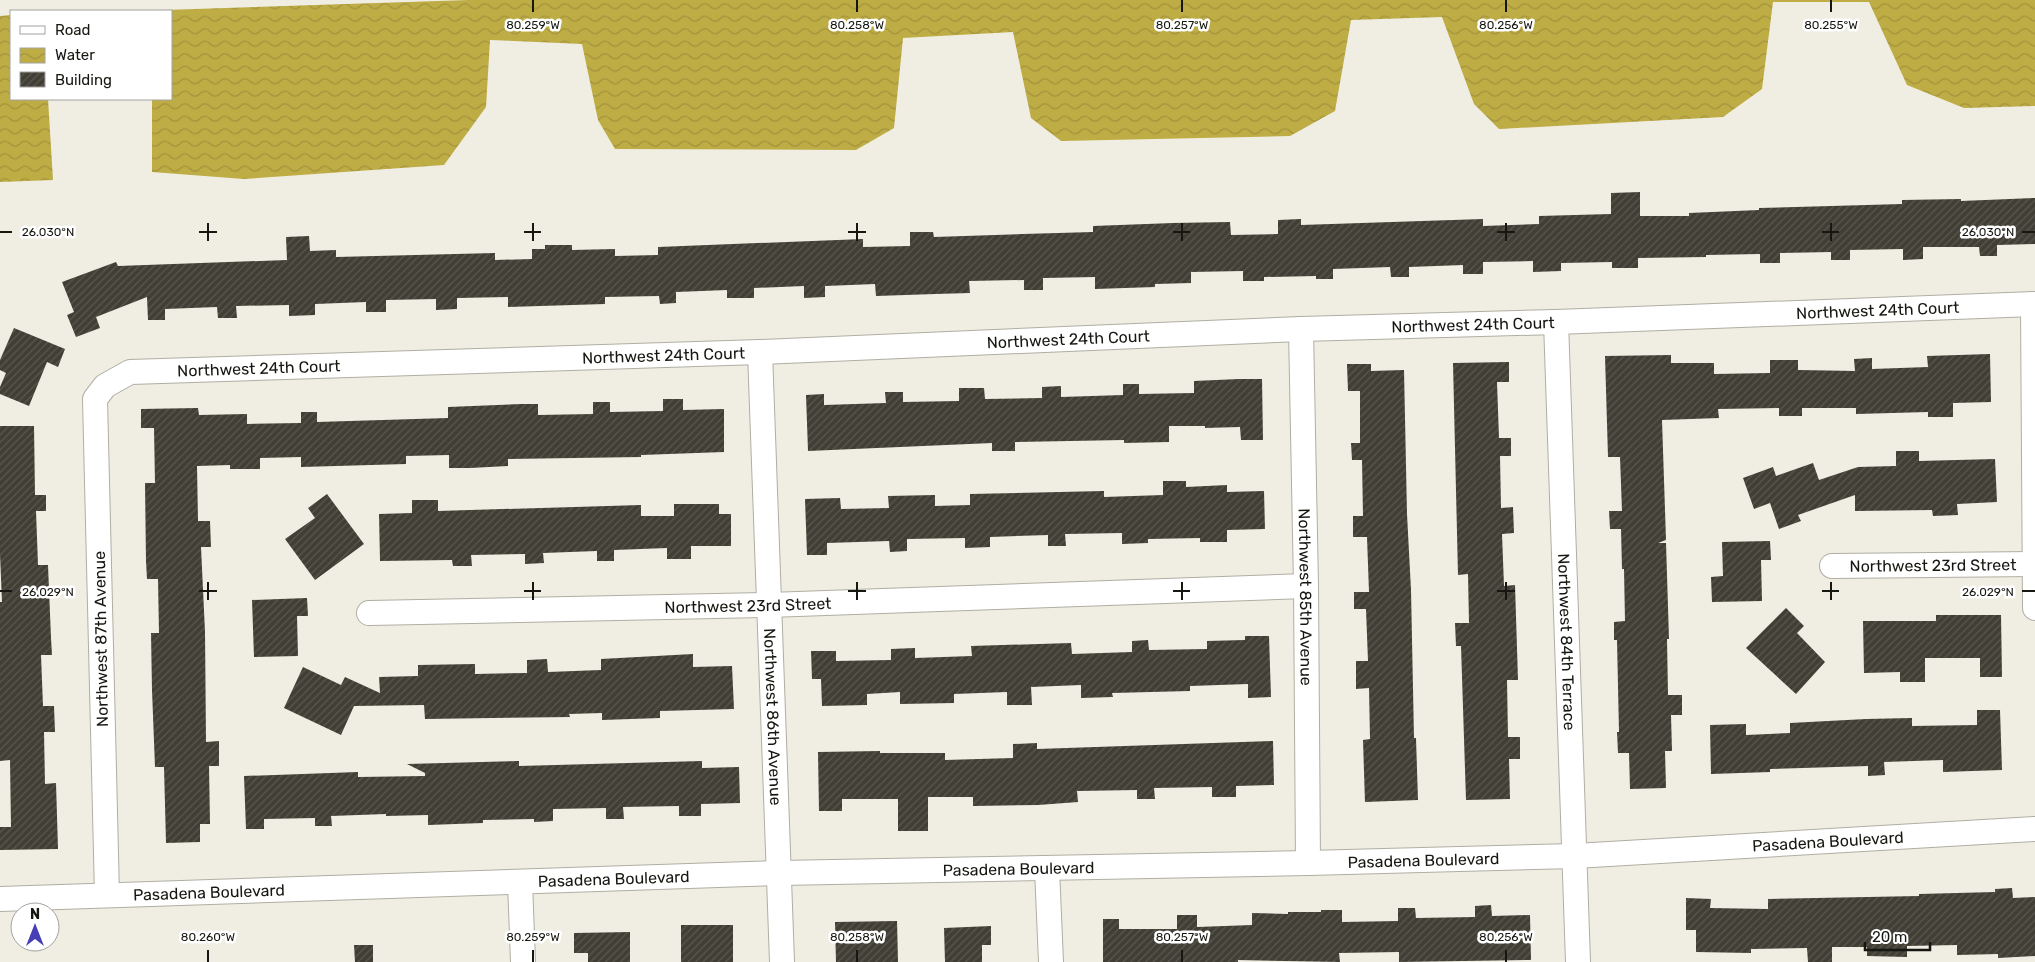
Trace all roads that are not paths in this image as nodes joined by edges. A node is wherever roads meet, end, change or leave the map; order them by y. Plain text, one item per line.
1 (2034, 304) edge
2 (1556, 322) junction
3 (1301, 329) junction
4 (760, 352) junction
5 (105, 386) joint
6 (2035, 564) edge
7 (1832, 566) dead end
8 (1306, 586) junction
9 (769, 605) junction
10 (2035, 608) edge
11 (368, 613) dead end
12 (2035, 829) edge
13 (1575, 856) junction
14 (1308, 864) junction
15 (1047, 869) junction
16 (780, 873) junction
17 (520, 882) junction
18 (107, 895) junction
19 (0, 899) edge
20 (523, 962) edge
21 (782, 962) edge
22 (1051, 962) edge
23 (1578, 962) edge

1 - 2 street, Northwest 24th Court
1 - 6 street
2 - 3 street, Northwest 24th Court
2 - 13 street, Northwest 84th Terrace
3 - 4 street, Northwest 24th Court
3 - 8 street, Northwest 85th Avenue
4 - 5 street, Northwest 24th Court
4 - 9 street, Northwest 86th Avenue
5 - 18 street, Northwest 87th Avenue
6 - 7 street, Northwest 23rd Street
6 - 10 street
8 - 9 street, Northwest 23rd Street
8 - 14 street, Northwest 85th Avenue
9 - 11 street, Northwest 23rd Street
9 - 16 street, Northwest 86th Avenue
12 - 13 street, Pasadena Boulevard
13 - 14 street, Pasadena Boulevard
13 - 23 street, Northwest 84th Terrace
14 - 15 street, Pasadena Boulevard
15 - 16 street, Pasadena Boulevard
15 - 22 street
16 - 17 street, Pasadena Boulevard
16 - 21 street, Northwest 86th Avenue
17 - 18 street, Pasadena Boulevard
17 - 20 street
18 - 19 street, Pasadena Boulevard

